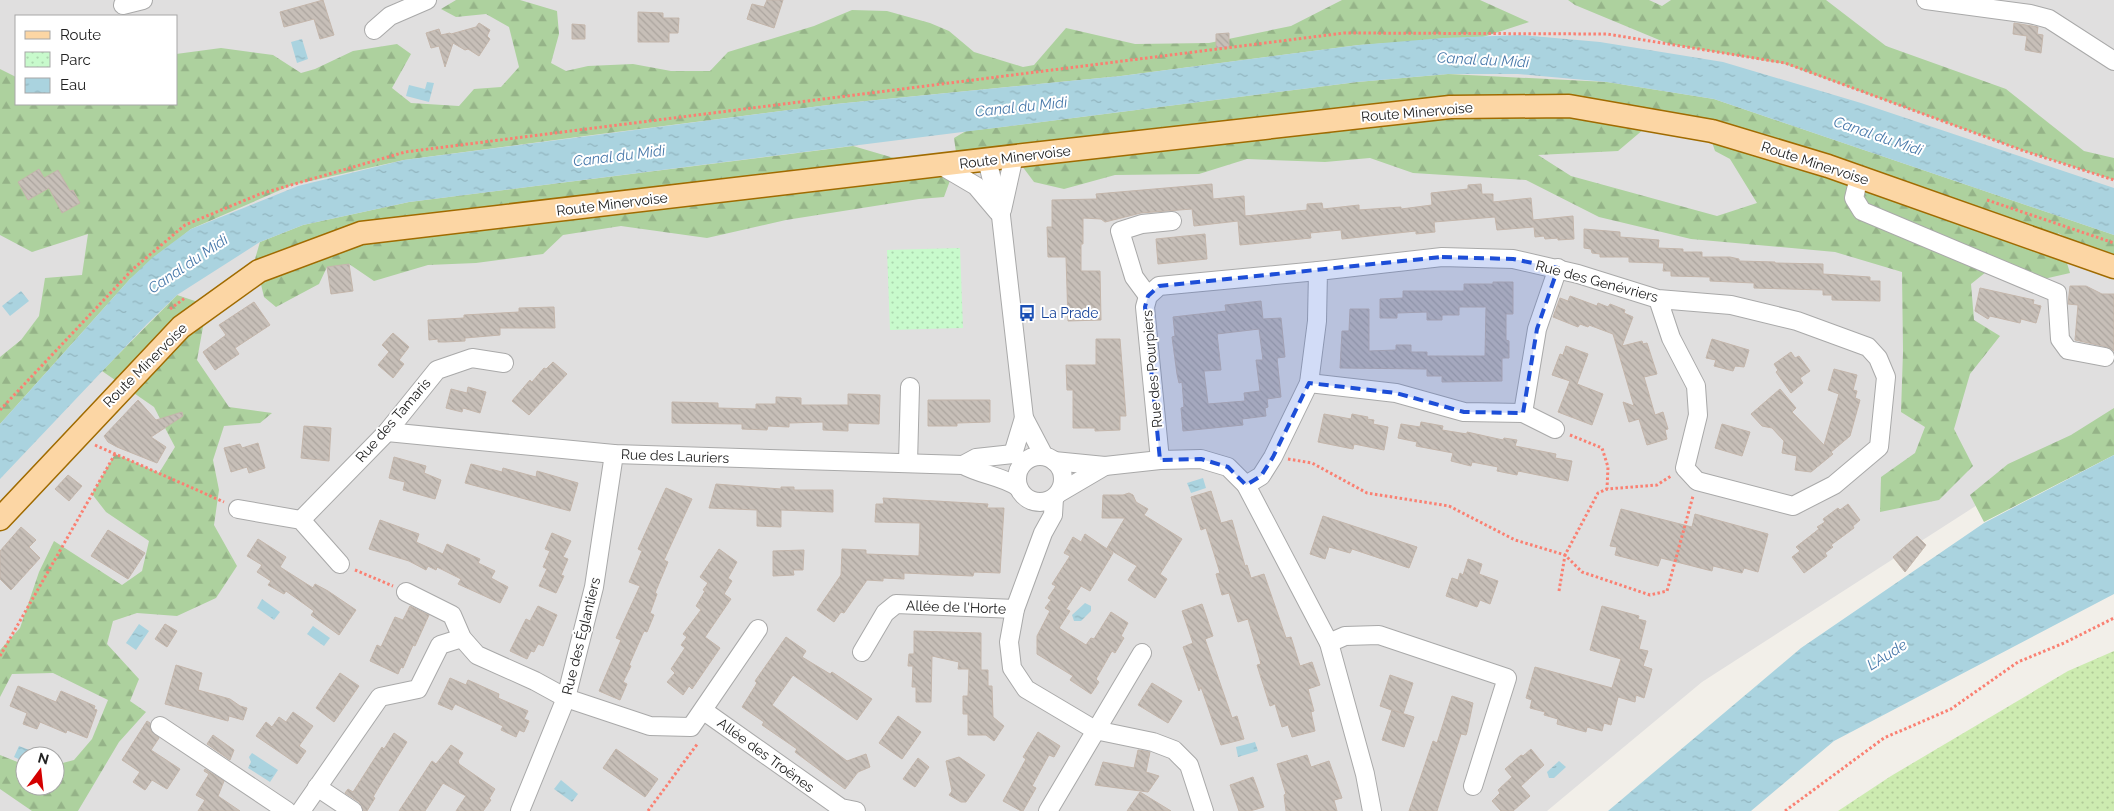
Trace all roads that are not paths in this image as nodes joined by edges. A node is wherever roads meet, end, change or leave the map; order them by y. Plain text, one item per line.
1 (143, 0) edge
2 (427, 0) edge
3 (1926, 0) edge
4 (123, 5) dead end
5 (374, 30) dead end
6 (2114, 61) edge
7 (1014, 156) junction
8 (987, 160) junction
9 (942, 166) junction
10 (1859, 177) junction
11 (1001, 216) junction
12 (1172, 221) dead end
13 (2114, 267) edge
14 (1558, 268) junction
15 (1318, 270) junction
16 (1221, 281) joint
17 (1148, 296) junction
18 (1658, 299) junction
19 (2105, 357) dead end
20 (504, 363) dead end
21 (1309, 383) junction
22 (910, 387) dead end
23 (1523, 413) junction
24 (1024, 418) junction
25 (1555, 429) road end
26 (387, 432) junction
27 (614, 454) junction
28 (1018, 458) junction
29 (1049, 459) junction
30 (1160, 460) junction
31 (908, 463) junction
32 (963, 465) junction
33 (1105, 466) junction
34 (1246, 485) junction
35 (1023, 493) junction
36 (1057, 496) junction
37 (238, 509) road end
38 (0, 519) edge
39 (301, 520) junction
40 (1043, 533) junction
41 (340, 564) road end
42 (406, 592) road end
43 (1015, 609) junction
44 (758, 630) dead end
45 (462, 638) junction
46 (1329, 643) junction
47 (862, 652) dead end
48 (1142, 653) dead end
49 (566, 698) junction
50 (704, 710) junction
51 (160, 726) dead end
52 (1095, 730) junction
53 (1473, 786) dead end
54 (317, 787) junction
55 (287, 811) edge
56 (301, 811) edge
57 (353, 811) edge
58 (520, 811) edge
59 (856, 811) edge
60 (1048, 811) edge
61 (1204, 811) edge
62 (1372, 811) edge

1 - 4 street
2 - 5 street
3 - 6 street
7 - 8 main road, Route Minervoise
7 - 10 main road, Route Minervoise
7 - 11 street
8 - 9 main road, Route Minervoise
8 - 11 street
9 - 11 street
9 - 38 main road, Route Minervoise
10 - 13 main road, Route Minervoise
10 - 19 street
11 - 24 street
12 - 17 street
14 - 15 street, Rue des Genévriers
14 - 18 street, Rue des Genévriers
14 - 23 street
15 - 16 street, Rue des Genévriers
15 - 21 street
16 - 17 street, Rue des Pourpiers
17 - 30 street, Rue des Pourpiers
18 - 18 street, Rue des Genévriers
20 - 26 street, Rue des Tamaris
21 - 23 street
21 - 34 street
22 - 31 street
23 - 25 street
24 - 28 street
24 - 29 street
26 - 27 street, Rue des Lauriers
26 - 39 street, Rue des Tamaris
27 - 31 street, Rue des Lauriers
27 - 49 street, Rue des Églantiers
28 - 29 street
28 - 32 street, Rue des Lauriers
28 - 35 street
29 - 33 street
29 - 36 street
30 - 33 street
30 - 34 street
31 - 32 street, Rue des Lauriers
32 - 35 street, Rue des Lauriers
33 - 36 street
34 - 46 street
35 - 36 street
35 - 40 street
36 - 40 street
37 - 39 street
39 - 41 street
40 - 43 street
42 - 45 street
43 - 47 street, Allée de l'Horte
43 - 52 street
44 - 50 street
45 - 49 street
45 - 54 street
46 - 53 street
46 - 62 street
48 - 52 street
49 - 50 street
49 - 58 street, Rue des Églantiers
50 - 59 street, Allée des Troënes
51 - 55 street
52 - 60 street
52 - 61 street
54 - 56 street
54 - 57 street

